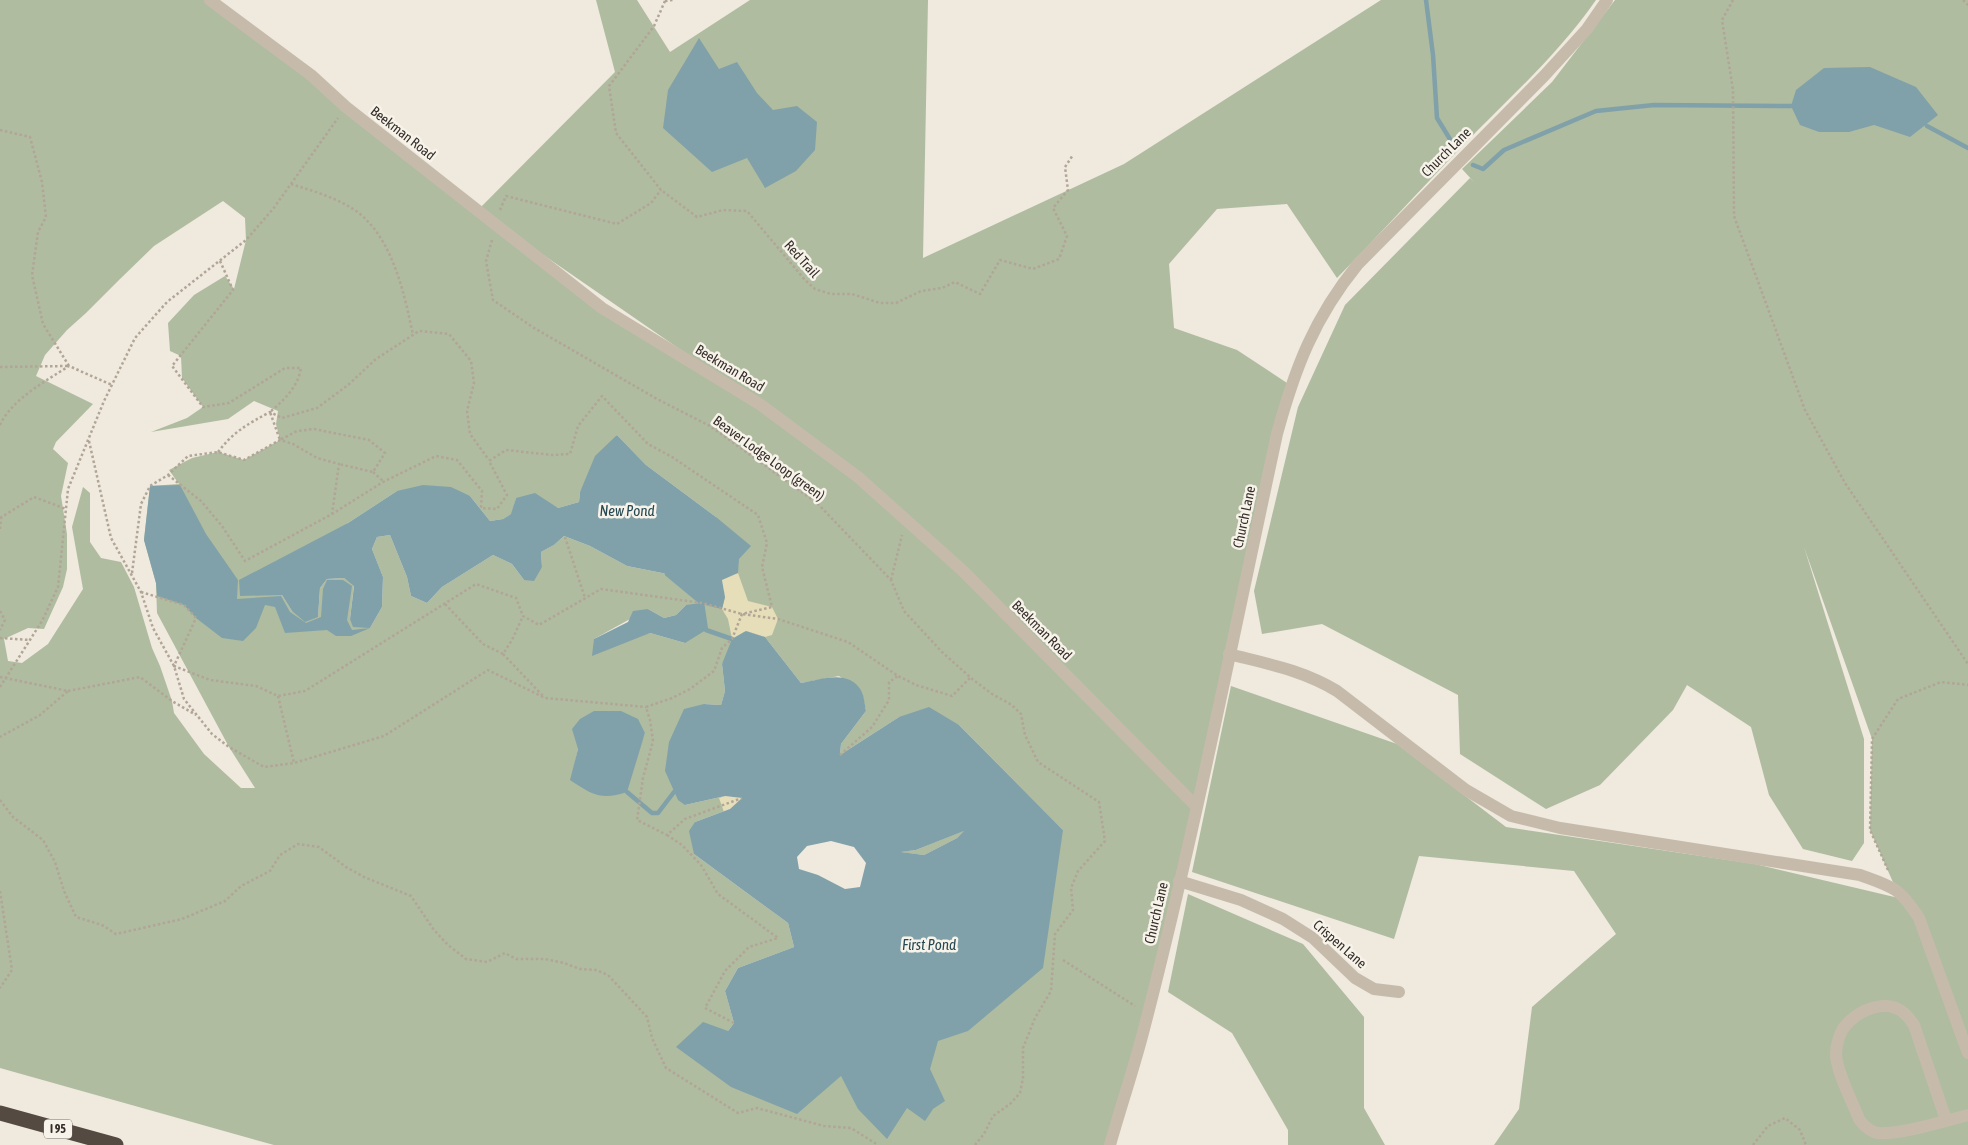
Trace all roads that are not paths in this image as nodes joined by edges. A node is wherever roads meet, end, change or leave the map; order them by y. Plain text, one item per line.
1 (210, 0) edge
2 (1607, 0) edge
3 (1229, 654) junction
4 (1196, 806) junction
5 (1179, 881) junction
6 (1399, 992) dead end
7 (1968, 1053) edge
8 (0, 1112) edge
9 (1968, 1115) edge
10 (1946, 1120) junction
11 (116, 1145) edge
12 (1110, 1145) edge

1 - 4 street, Beekman Road
2 - 3 street, Church Lane
3 - 4 street, Church Lane
3 - 7 street
4 - 5 street, Church Lane
5 - 6 street, Crispen Lane
5 - 12 street, Church Lane
8 - 11 highway, I 95
9 - 10 street
10 - 10 street

